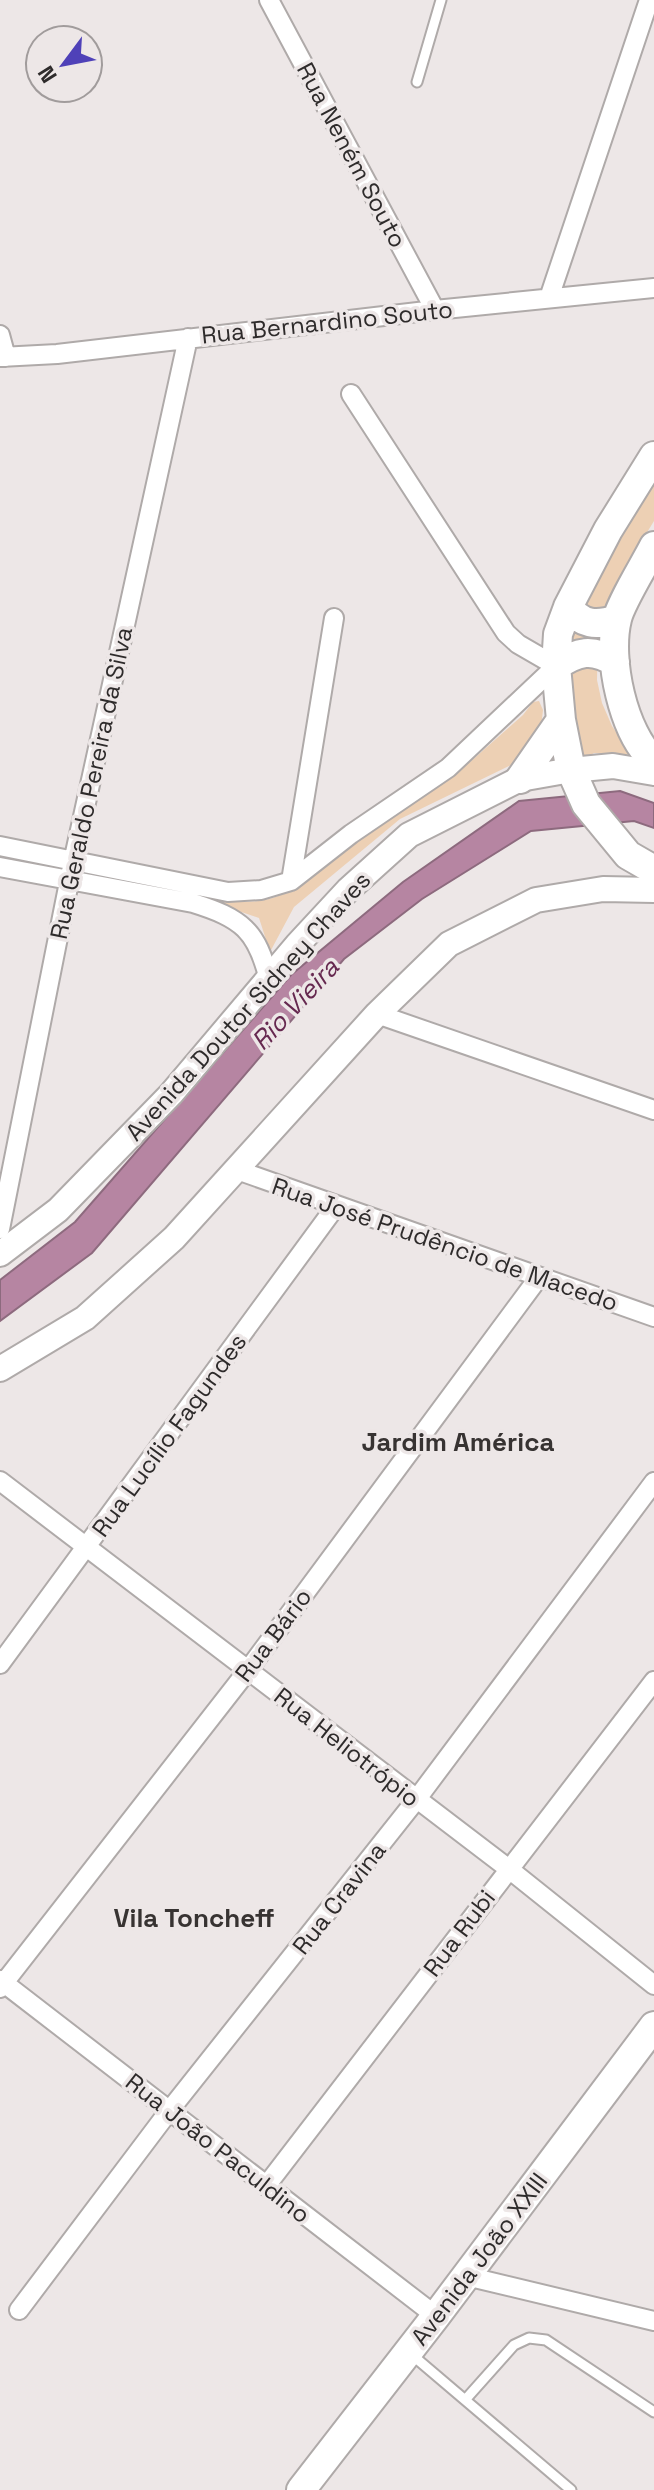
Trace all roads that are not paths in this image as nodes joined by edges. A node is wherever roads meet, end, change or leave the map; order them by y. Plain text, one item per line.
1 (269, 0) edge
2 (441, 0) edge
3 (649, 0) edge
4 (417, 82) dead end
5 (654, 288) edge
6 (549, 298) junction
7 (435, 310) junction
8 (0, 335) edge
9 (188, 338) junction
10 (3, 357) edge
11 (351, 394) dead end
12 (654, 456) edge
13 (654, 546) edge
14 (568, 607) junction
15 (334, 618) dead end
16 (617, 619) junction
17 (615, 662) junction
18 (556, 666) junction
19 (561, 720) junction
20 (654, 761) edge
21 (571, 770) junction
22 (654, 773) edge
23 (520, 779) junction
24 (0, 846) edge
25 (73, 862) junction
26 (0, 867) edge
27 (654, 870) edge
28 (291, 881) junction
29 (69, 882) junction
30 (654, 890) edge
31 (269, 980) junction
32 (377, 1014) junction
33 (654, 1110) edge
34 (237, 1170) junction
35 (336, 1206) junction
36 (0, 1229) edge
37 (0, 1254) edge
38 (539, 1277) junction
39 (654, 1317) edge
40 (0, 1369) edge
41 (0, 1481) edge
42 (654, 1482) edge
43 (87, 1548) junction
44 (0, 1664) edge
45 (248, 1670) junction
46 (654, 1681) edge
47 (416, 1800) junction
48 (509, 1869) junction
49 (1, 1983) edge
50 (654, 1985) edge
51 (654, 2026) edge
52 (169, 2111) junction
53 (266, 2186) junction
54 (466, 2276) junction
55 (19, 2310) dead end
56 (436, 2316) junction
57 (654, 2321) edge
58 (408, 2352) junction
59 (465, 2400) junction
60 (654, 2412) edge
61 (301, 2490) edge
62 (571, 2490) edge

1 - 7 street, Rua Neném Souto
2 - 4 lane
3 - 6 street
5 - 6 street, Rua Bernardino Souto
6 - 7 street, Rua Bernardino Souto
7 - 9 street, Rua Bernardino Souto
8 - 10 street
9 - 10 street, Rua Bernardino Souto
9 - 25 street, Rua Geraldo Pereira da Silva
11 - 18 street
12 - 14 main road
13 - 16 main road
14 - 16 main road
14 - 18 main road
15 - 28 street
16 - 17 main road
17 - 18 main road
17 - 20 main road
18 - 19 main road
18 - 28 street
19 - 21 main road
19 - 23 main road
21 - 22 main road, Avenida Doutor Sidney Chaves
21 - 23 main road, Avenida Doutor Sidney Chaves
21 - 27 main road
23 - 31 main road, Avenida Doutor Sidney Chaves
24 - 25 street
25 - 28 street
25 - 29 street, Rua Geraldo Pereira da Silva
26 - 29 street
29 - 31 street
29 - 36 street, Rua Geraldo Pereira da Silva
30 - 32 main road
31 - 37 main road, Avenida Doutor Sidney Chaves
32 - 33 street
32 - 34 main road
34 - 35 street, Rua José Prudêncio de Macedo
34 - 40 main road
35 - 38 street, Rua José Prudêncio de Macedo
35 - 43 street, Rua Lucílio Fagundes
38 - 39 street, Rua José Prudêncio de Macedo
38 - 45 street, Rua Bário
41 - 43 street, Rua Heliotrópio
42 - 47 street, Rua Cravina
43 - 44 street, Rua Lucílio Fagundes
43 - 45 street, Rua Heliotrópio
45 - 47 street, Rua Heliotrópio
45 - 49 street, Rua Bário
46 - 48 street, Rua Rubi
47 - 48 street, Rua Heliotrópio
47 - 52 street, Rua Cravina
48 - 50 street, Rua Heliotrópio
48 - 53 street, Rua Rubi
49 - 52 street, Rua João Paculdino
51 - 54 main road, Avenida João XXIII
52 - 53 street, Rua João Paculdino
52 - 55 street, Rua Cravina
53 - 56 street, Rua João Paculdino
54 - 56 main road, Avenida João XXIII
54 - 57 street
56 - 58 main road, Avenida João XXIII
58 - 59 lane
58 - 61 main road, Avenida João XXIII
59 - 60 lane
59 - 62 lane

